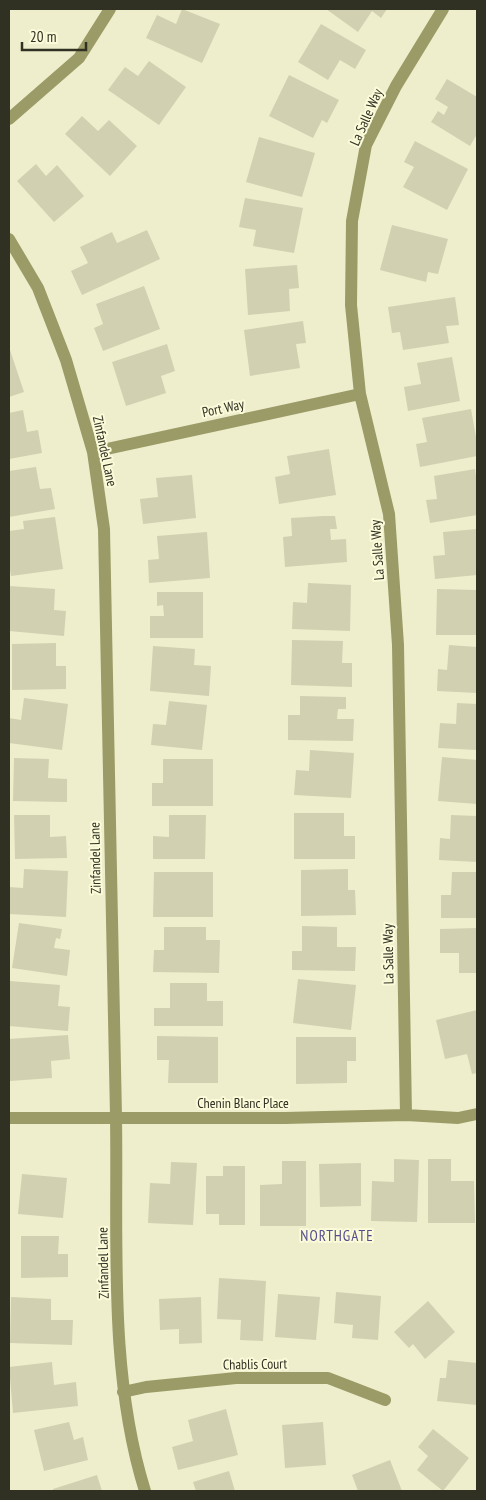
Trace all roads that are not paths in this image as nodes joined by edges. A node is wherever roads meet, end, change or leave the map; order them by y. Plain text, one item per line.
1 (110, 9) edge
2 (443, 9) edge
3 (9, 120) edge
4 (9, 239) edge
5 (360, 394) junction
6 (92, 452) junction
7 (406, 1114) junction
8 (477, 1114) edge
9 (116, 1117) junction
10 (9, 1118) edge
11 (123, 1392) junction
12 (385, 1400) dead end
13 (145, 1491) edge

1 - 3 street
2 - 5 street, La Salle Way
4 - 6 street, Zinfandel Lane
5 - 6 street, Port Way
5 - 7 street, La Salle Way
6 - 9 street, Zinfandel Lane
7 - 8 street, Chenin Blanc Place
7 - 9 street, Chenin Blanc Place
9 - 10 street, Chenin Blanc Place
9 - 11 street, Zinfandel Lane
11 - 12 street, Chablis Court
11 - 13 street, Zinfandel Lane

